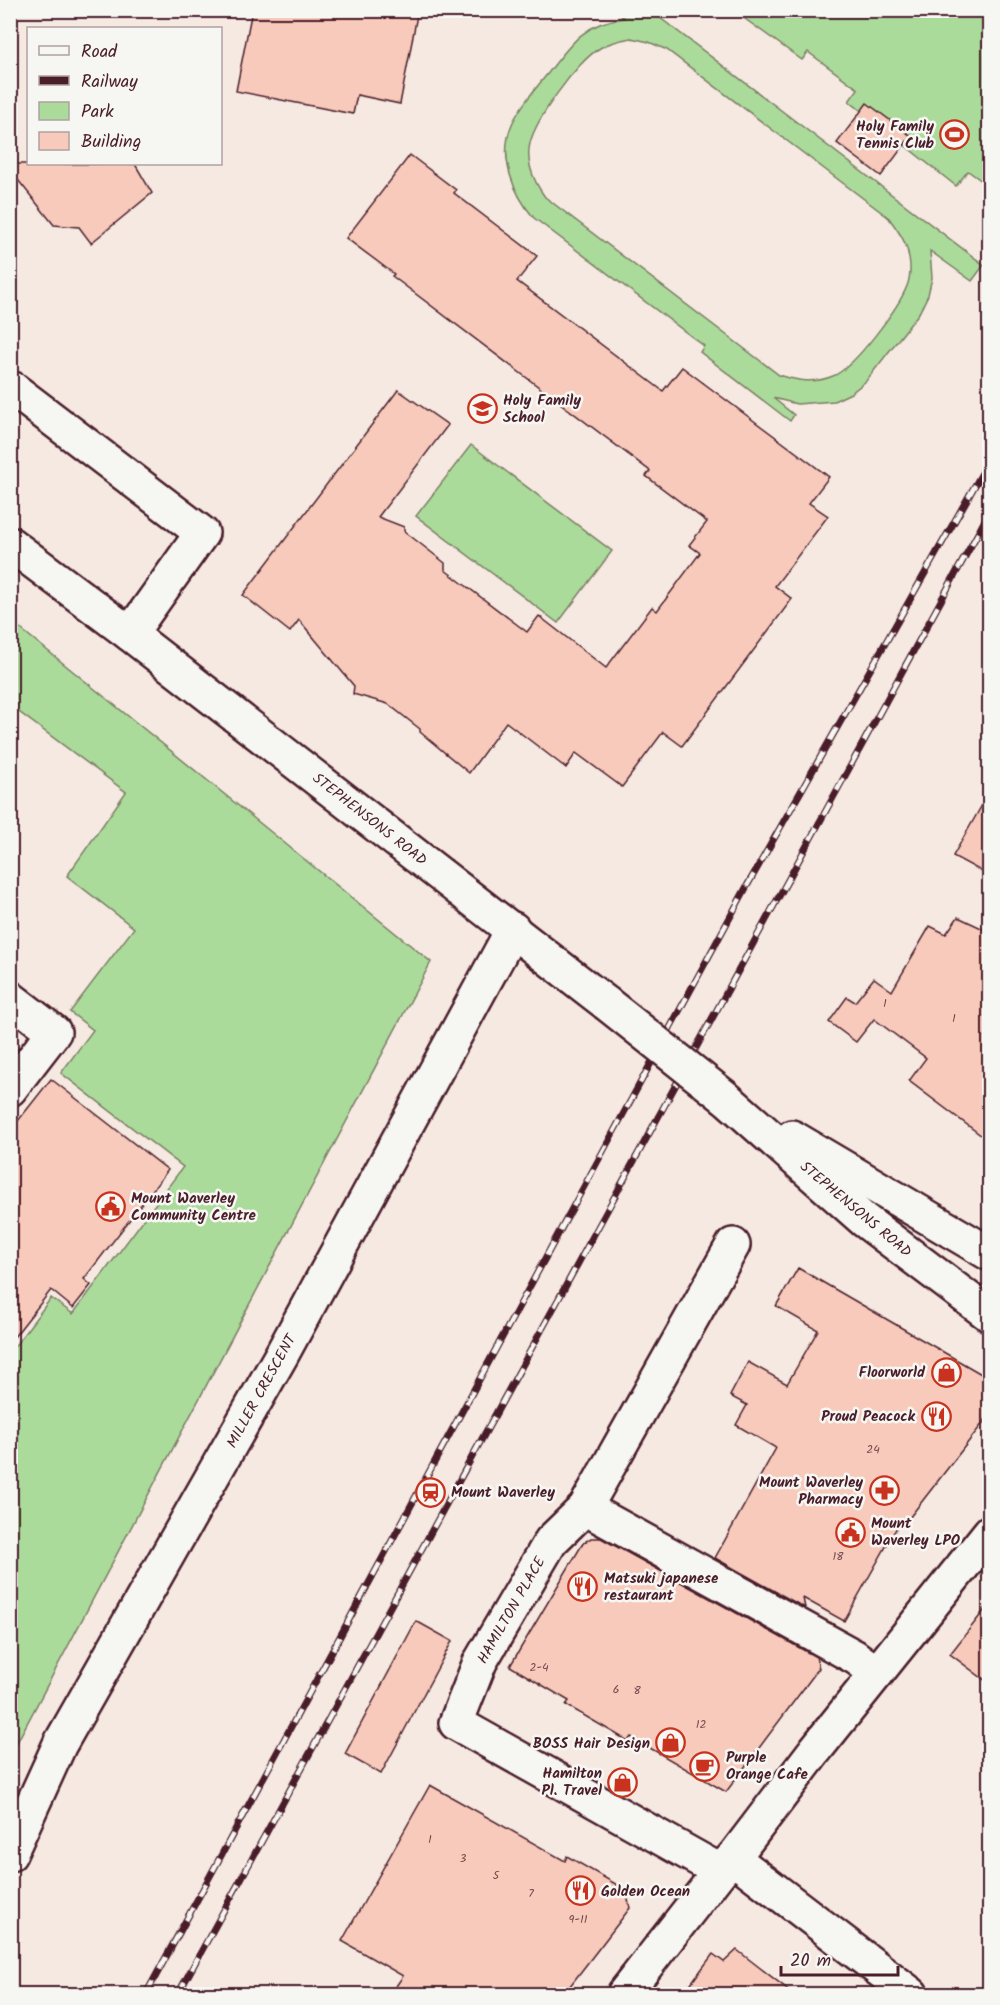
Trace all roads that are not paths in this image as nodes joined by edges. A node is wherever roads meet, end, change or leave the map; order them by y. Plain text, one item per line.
1 (10, 393) edge
2 (10, 544) edge
3 (130, 634) junction
4 (513, 929) junction
5 (10, 998) edge
6 (10, 1089) edge
7 (726, 1098) junction
8 (733, 1245) dead end
9 (987, 1251) edge
10 (990, 1315) edge
11 (585, 1508) junction
12 (990, 1532) edge
13 (877, 1673) junction
14 (10, 1854) edge
15 (726, 1865) junction
16 (624, 1995) edge
17 (911, 1995) edge

1 - 3 street
2 - 3 street, STEPHENSONS ROAD
3 - 4 street, STEPHENSONS ROAD
4 - 7 street, STEPHENSONS ROAD, bridge
4 - 14 street, MILLER CRESCENT
5 - 6 street
7 - 9 street, STEPHENSONS ROAD
7 - 10 street, STEPHENSONS ROAD
8 - 11 street, HAMILTON PLACE
11 - 13 street
11 - 15 street, HAMILTON PLACE
12 - 13 street
13 - 15 street
15 - 16 street
15 - 17 street, HAMILTON PLACE

